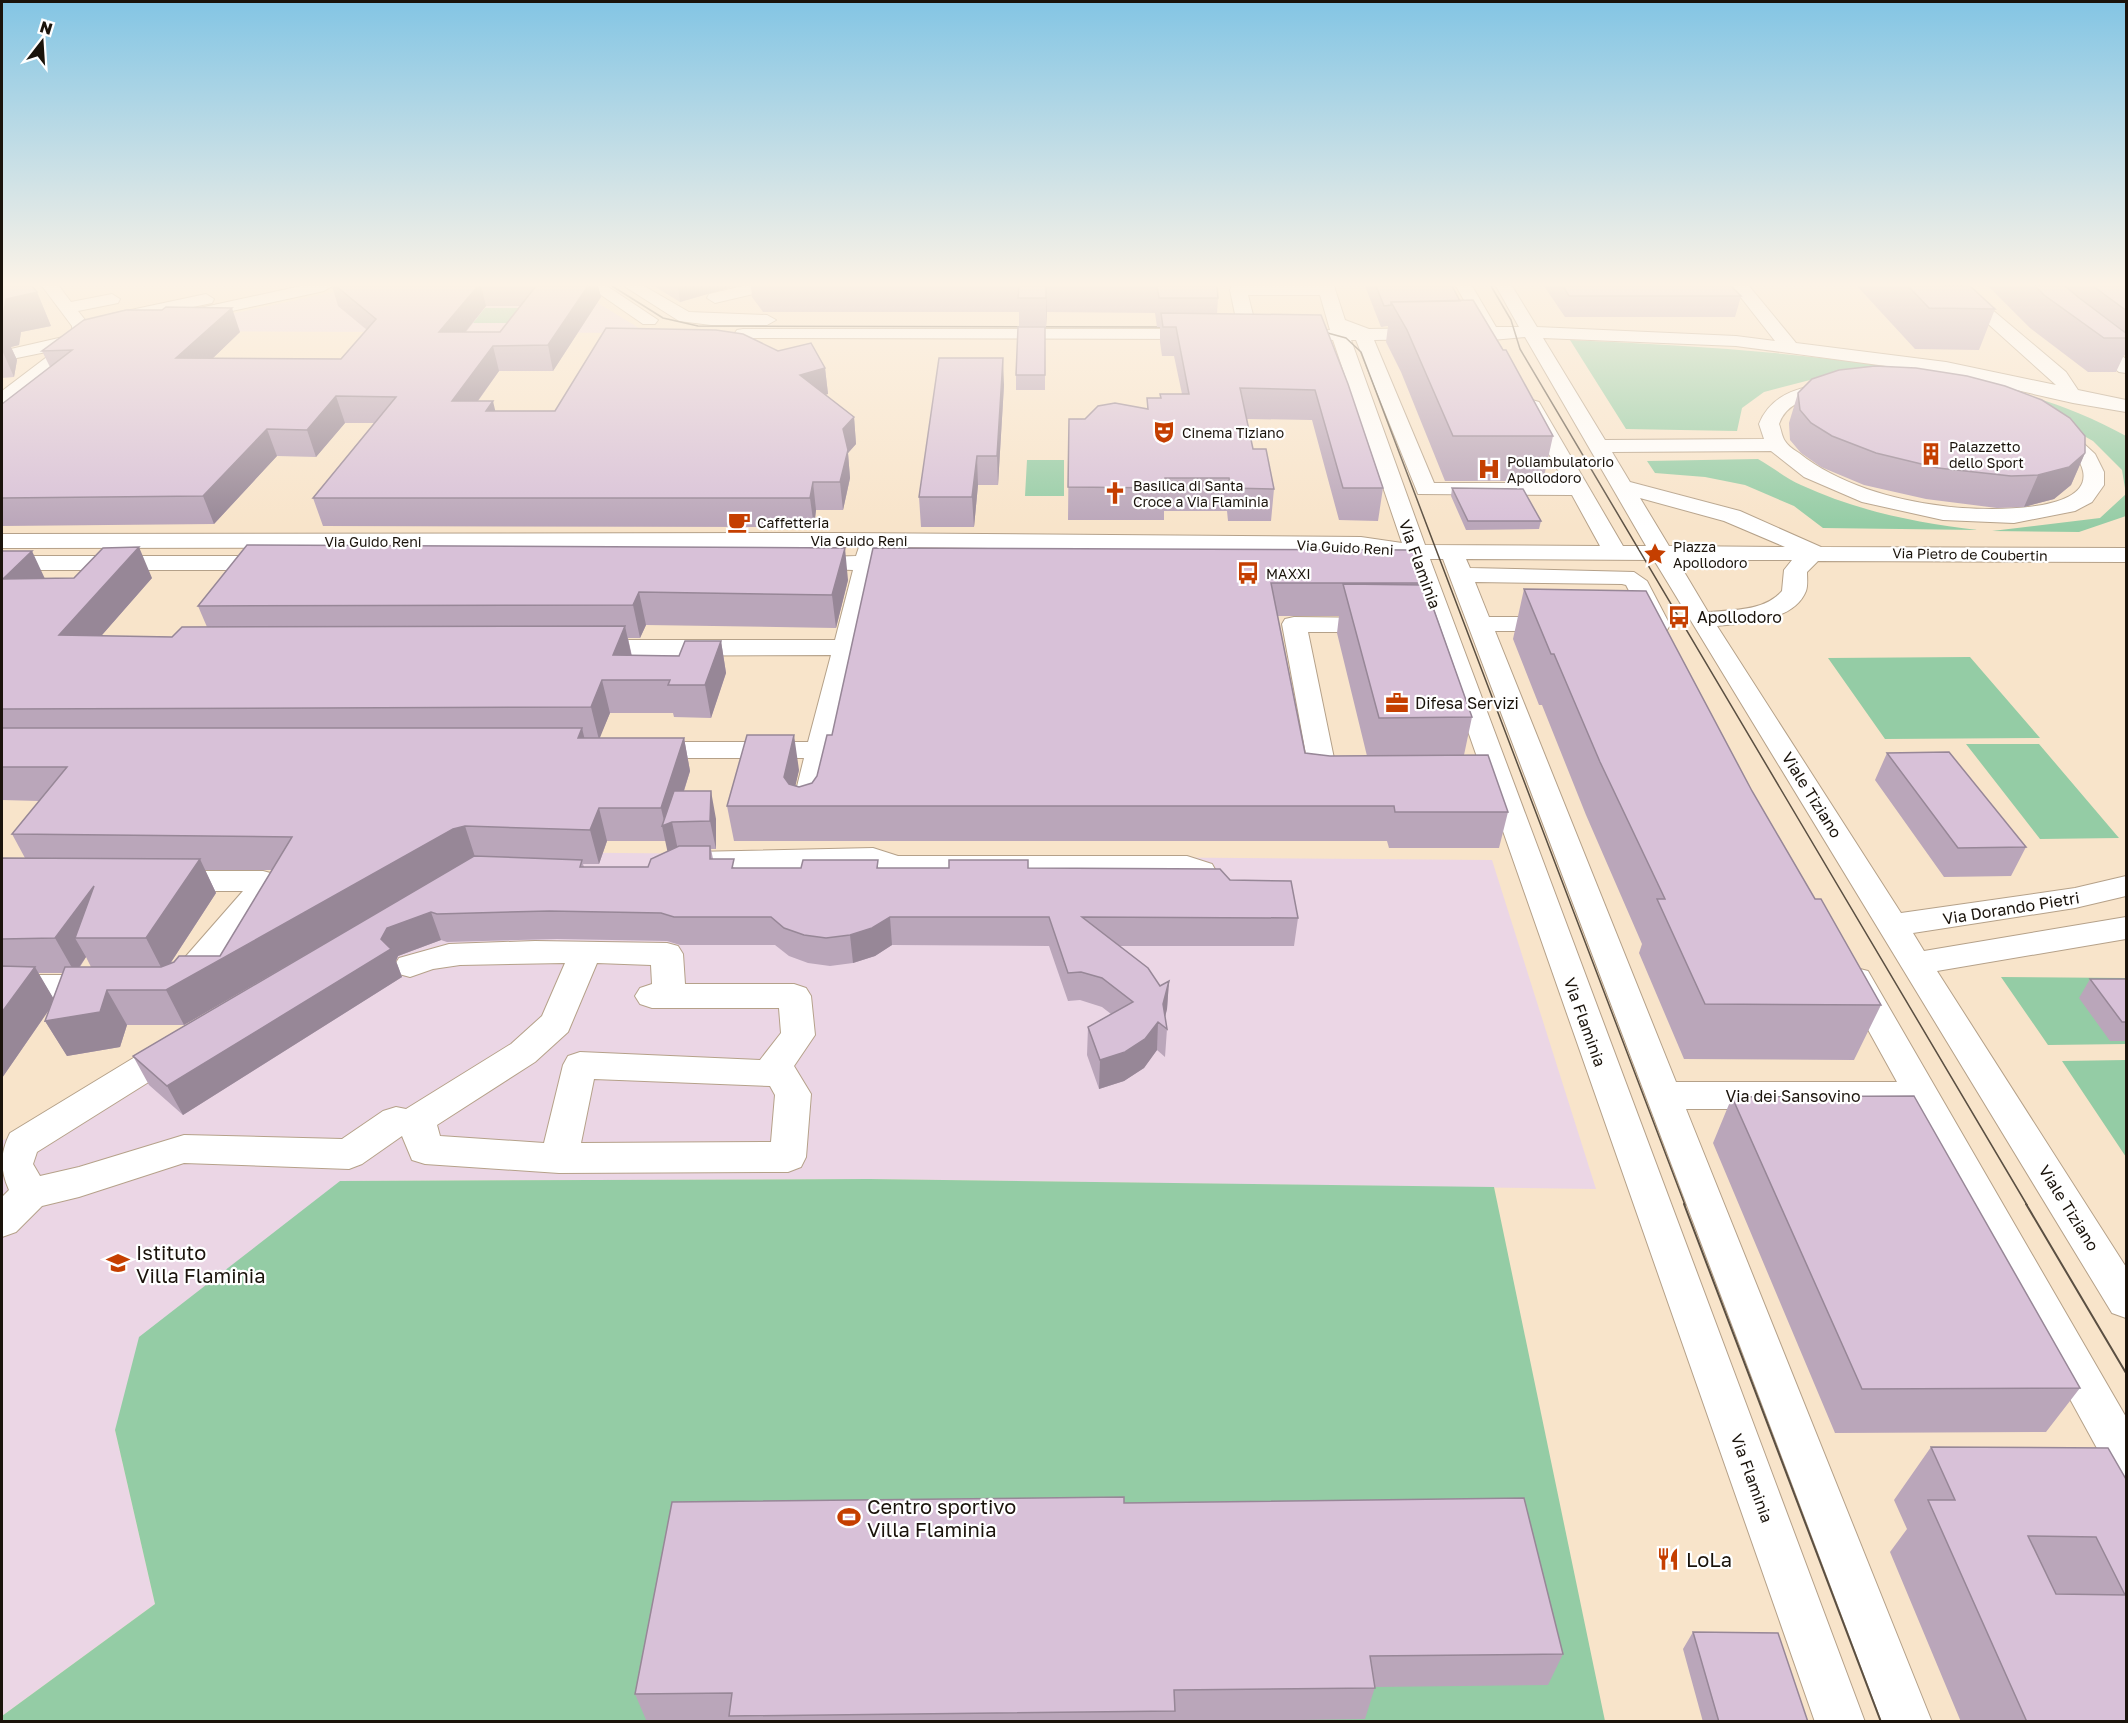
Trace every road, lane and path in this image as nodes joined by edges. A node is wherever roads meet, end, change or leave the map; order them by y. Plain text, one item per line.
1 (41, 366) edge
2 (1352, 366) edge
3 (1376, 366) edge
4 (1551, 366) edge
5 (1935, 366) edge
6 (2048, 366) edge
7 (1854, 386) edge
8 (1522, 389) edge
9 (2069, 394) junction
10 (2, 400) edge
11 (2123, 412) edge
12 (2036, 422) edge
13 (1776, 445) junction
14 (1597, 446) junction
15 (1621, 486) junction
16 (1579, 489) junction
17 (2, 541) edge
18 (869, 551) junction
19 (287, 552) junction
20 (1416, 552) junction
21 (1615, 552) junction
22 (1814, 552) junction
23 (1660, 553) junction
24 (2122, 560) edge
25 (2, 563) edge
26 (778, 563) edge
27 (1457, 563) junction
28 (1701, 620) junction
29 (1481, 624) junction
30 (1587, 624) edge
31 (1421, 625) junction
32 (846, 647) junction
33 (560, 648) edge
34 (1675, 655) edge
35 (619, 750) edge
36 (820, 750) junction
37 (1359, 781) edge
38 (805, 811) edge
39 (669, 867) edge
40 (1201, 871) edge
41 (144, 881) edge
42 (2127, 886) edge
43 (1894, 925) junction
44 (2127, 928) edge
45 (2096, 934) junction
46 (2127, 942) edge
47 (586, 952) junction
48 (1842, 953) edge
49 (1917, 963) junction
50 (410, 966) dead end
51 (2, 987) edge
52 (200, 1034) edge
53 (775, 1065) junction
54 (1663, 1095) junction
55 (1922, 1096) junction
56 (410, 1124) junction
57 (559, 1158) junction
58 (30, 1193) junction
59 (2, 1221) edge
60 (2127, 1301) edge
61 (2127, 1456) edge
62 (1840, 1722) edge
63 (1907, 1722) edge

1 - 10 street
2 - 20 street, Via Flaminia
3 - 16 street
4 - 14 street, Viale Tiziano
5 - 9 street
6 - 9 street
7 - 13 street
8 - 16 street
9 - 11 street
12 - 13 street
13 - 14 street
14 - 15 street, Viale Tiziano
15 - 22 street
15 - 23 street, Viale Tiziano
16 - 21 street
17 - 19 street, Via Guido Reni
18 - 19 street, Via Guido Reni
18 - 20 street, Via Guido Reni
18 - 26 street, Via Guido Reni
18 - 32 street
19 - 25 street, Via Guido Reni
20 - 27 street
20 - 31 street, Via Flaminia
21 - 23 street
21 - 27 street
22 - 23 street
22 - 24 street, Via Pietro de Coubertin
22 - 28 street
23 - 28 street, Viale Tiziano
27 - 29 street
27 - 34 street
28 - 43 street, Viale Tiziano
29 - 30 street
29 - 54 street
31 - 37 street
31 - 62 street, Via Flaminia
32 - 33 street
32 - 36 street
35 - 36 street
36 - 38 street
39 - 40 street
41 - 51 street
42 - 43 street, Via Dorando Pietri
43 - 49 street, Viale Tiziano
44 - 45 street
45 - 46 street
45 - 49 street
47 - 50 street
47 - 53 street
47 - 56 street
48 - 55 street
49 - 60 street, Viale Tiziano
52 - 58 street
53 - 57 street
53 - 57 street
54 - 55 street, Via dei Sansovino
54 - 63 street
55 - 61 street
56 - 57 street
56 - 58 street
58 - 59 street

